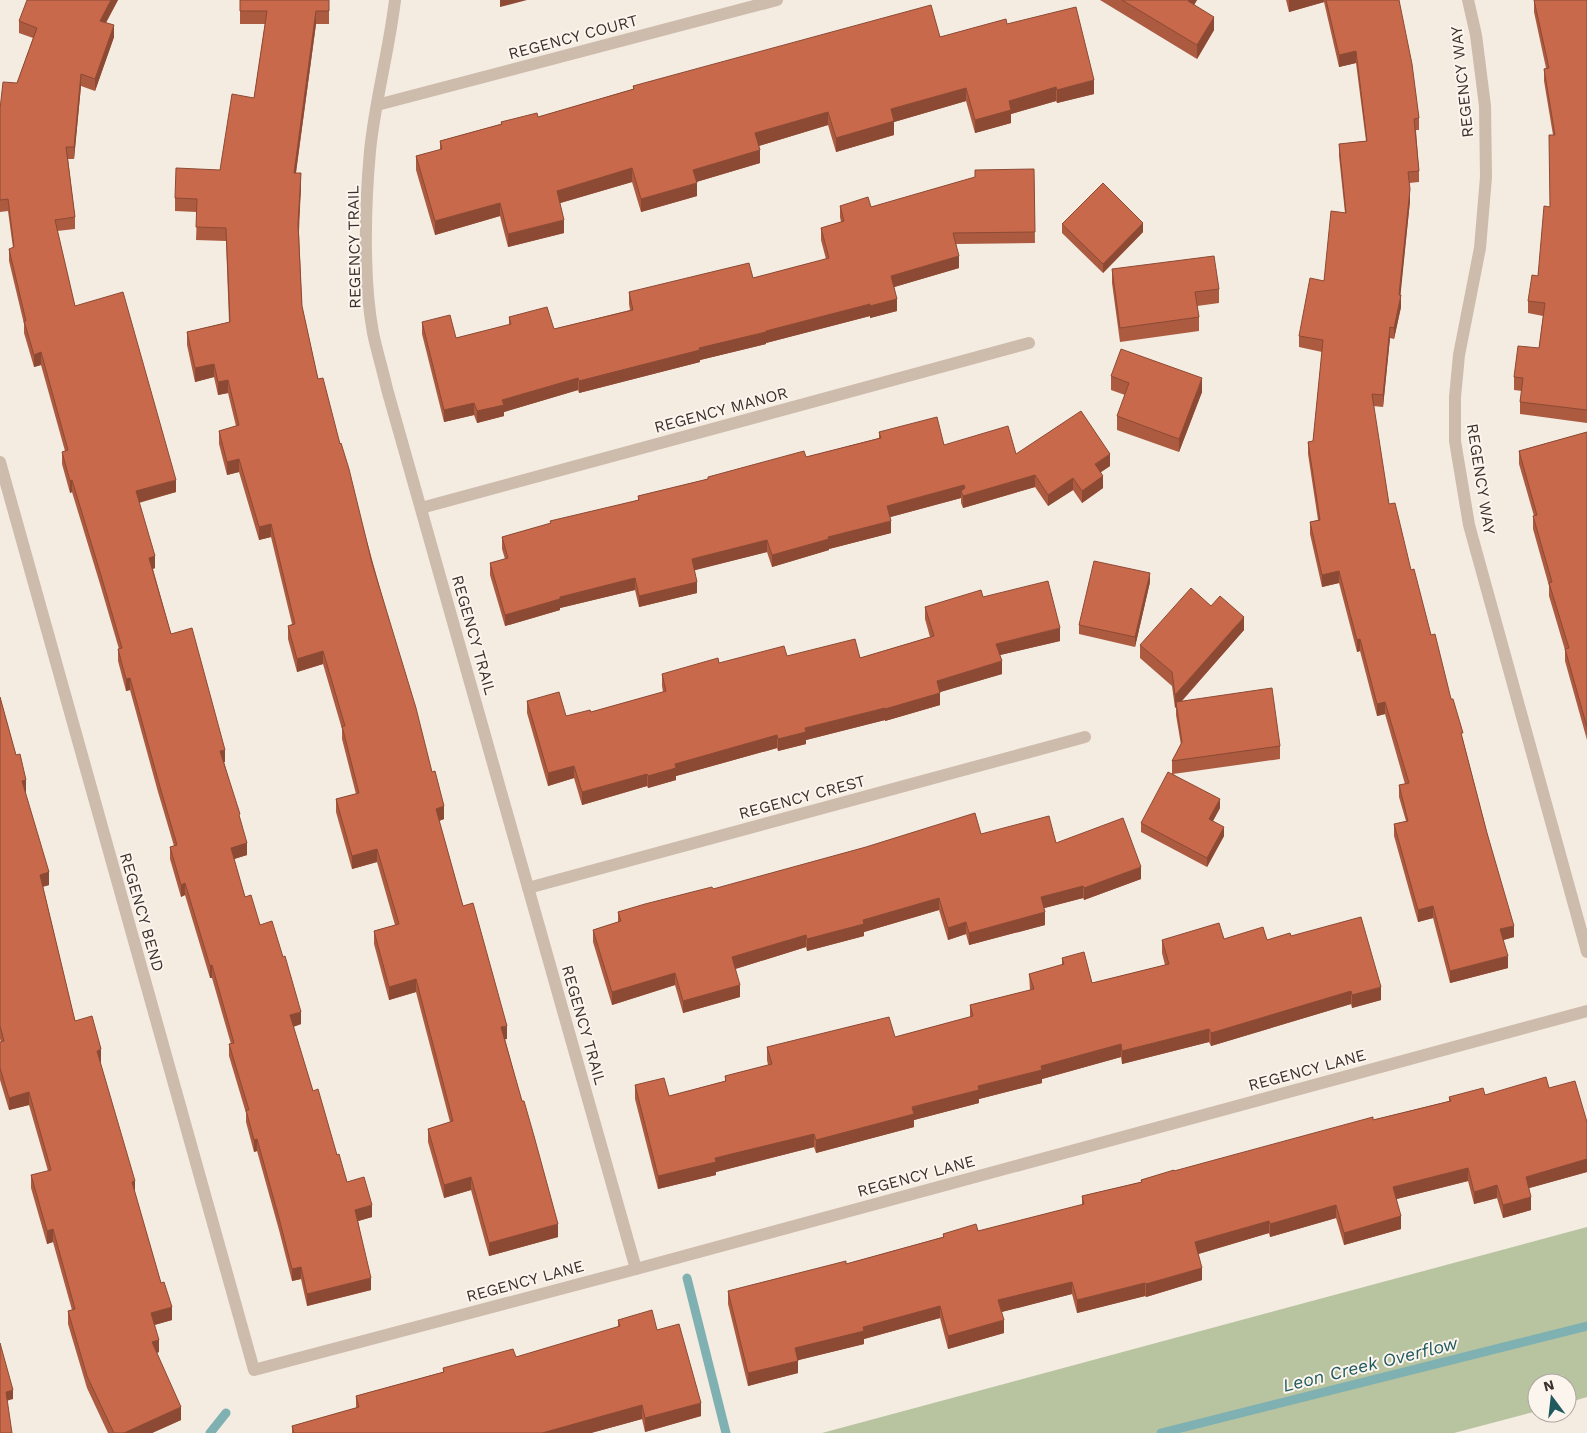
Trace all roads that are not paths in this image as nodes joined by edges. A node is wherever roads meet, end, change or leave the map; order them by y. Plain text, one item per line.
1 (395, 0) edge
2 (777, 0) edge
3 (1468, 0) edge
4 (377, 105) junction
5 (1029, 343) dead end
6 (0, 462) edge
7 (421, 508) junction
8 (1086, 737) dead end
9 (528, 888) junction
10 (1587, 952) edge
11 (1587, 1011) edge
12 (636, 1269) junction
13 (254, 1370) joint

1 - 4 street, REGENCY TRAIL
2 - 4 street, REGENCY COURT
3 - 10 street, REGENCY WAY
4 - 7 street, REGENCY TRAIL
5 - 7 street, REGENCY MANOR
6 - 13 street, REGENCY BEND
7 - 9 street, REGENCY TRAIL
8 - 9 street, REGENCY CREST
9 - 12 street, REGENCY TRAIL
11 - 12 street, REGENCY LANE
12 - 13 street, REGENCY LANE

